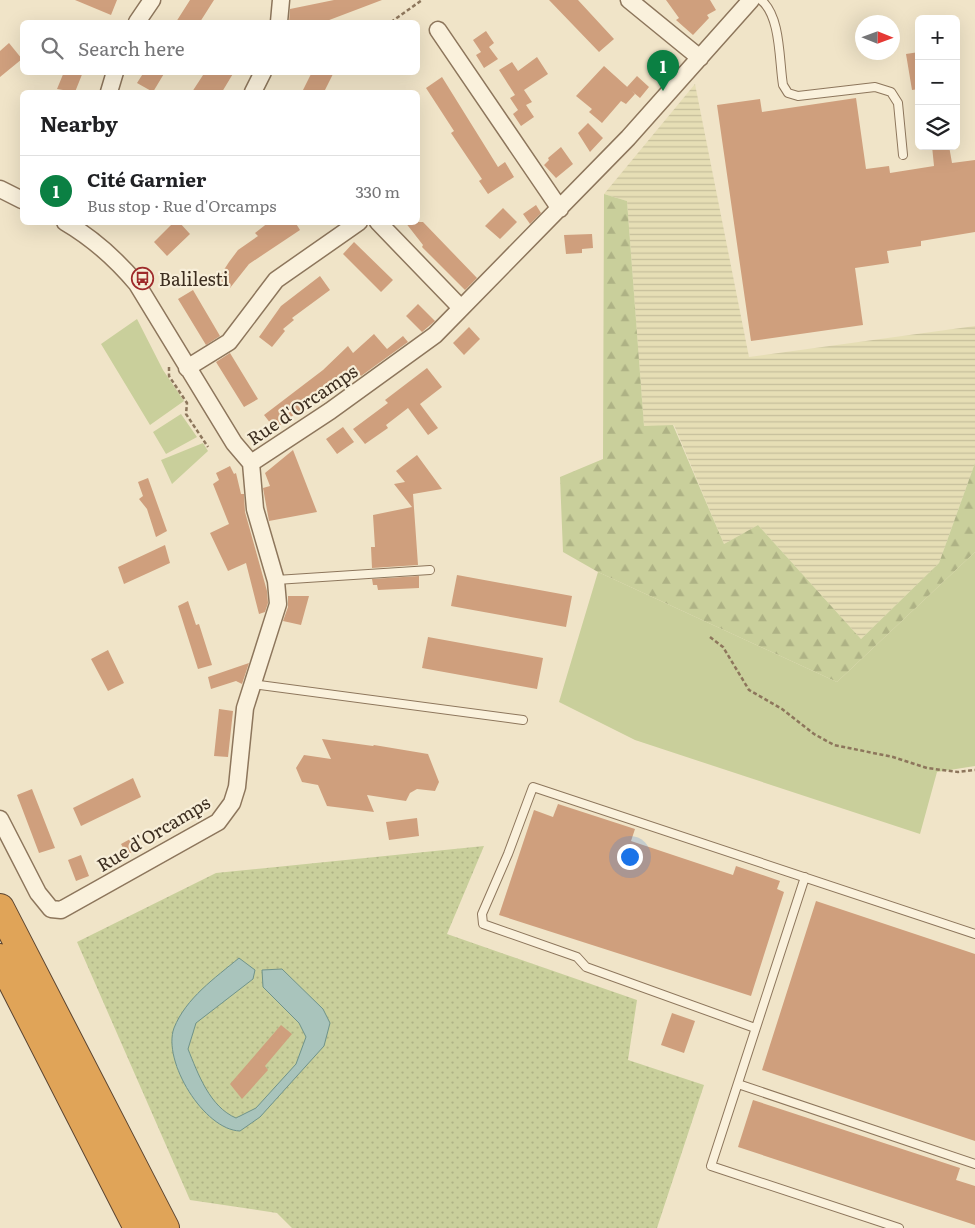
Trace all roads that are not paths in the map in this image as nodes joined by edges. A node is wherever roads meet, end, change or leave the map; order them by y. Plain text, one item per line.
1 (152, 0) edge
2 (281, 0) edge
3 (629, 0) edge
4 (751, 0) edge
5 (762, 0) edge
6 (138, 20) edge
7 (279, 20) edge
8 (438, 30) dead end
9 (700, 58) junction
10 (114, 75) edge
11 (262, 75) edge
12 (110, 90) edge
13 (254, 90) edge
14 (903, 155) dead end
15 (0, 189) edge
16 (20, 199) edge
17 (560, 209) junction
18 (355, 225) edge
19 (381, 225) edge
20 (90, 228) edge
21 (460, 308) junction
22 (187, 368) junction
23 (251, 463) junction
24 (430, 570) dead end
25 (276, 580) junction
26 (252, 684) junction
27 (522, 720) dead end
28 (0, 819) edge
29 (805, 878) junction
30 (0, 908) edge
31 (975, 934) edge
32 (0, 958) edge
33 (755, 1028) junction
34 (738, 1084) junction
35 (975, 1164) edge
36 (138, 1228) edge
37 (165, 1228) edge
38 (899, 1228) edge

1 - 6 street
2 - 7 street
3 - 9 street
4 - 9 street, Rue d'Orcamps
5 - 14 lane
8 - 17 street
9 - 17 street, Rue d'Orcamps
10 - 12 street
11 - 13 street
15 - 16 street
17 - 21 street, Rue d'Orcamps
18 - 22 street
19 - 21 street
20 - 22 street
21 - 23 street, Rue d'Orcamps
22 - 23 street
23 - 25 street, Rue d'Orcamps
24 - 25 lane
25 - 26 street, Rue d'Orcamps
26 - 27 lane
26 - 28 street, Rue d'Orcamps
29 - 31 lane
29 - 33 lane
29 - 33 lane
30 - 37 highway
32 - 36 highway
33 - 34 lane
34 - 35 lane
34 - 38 lane

